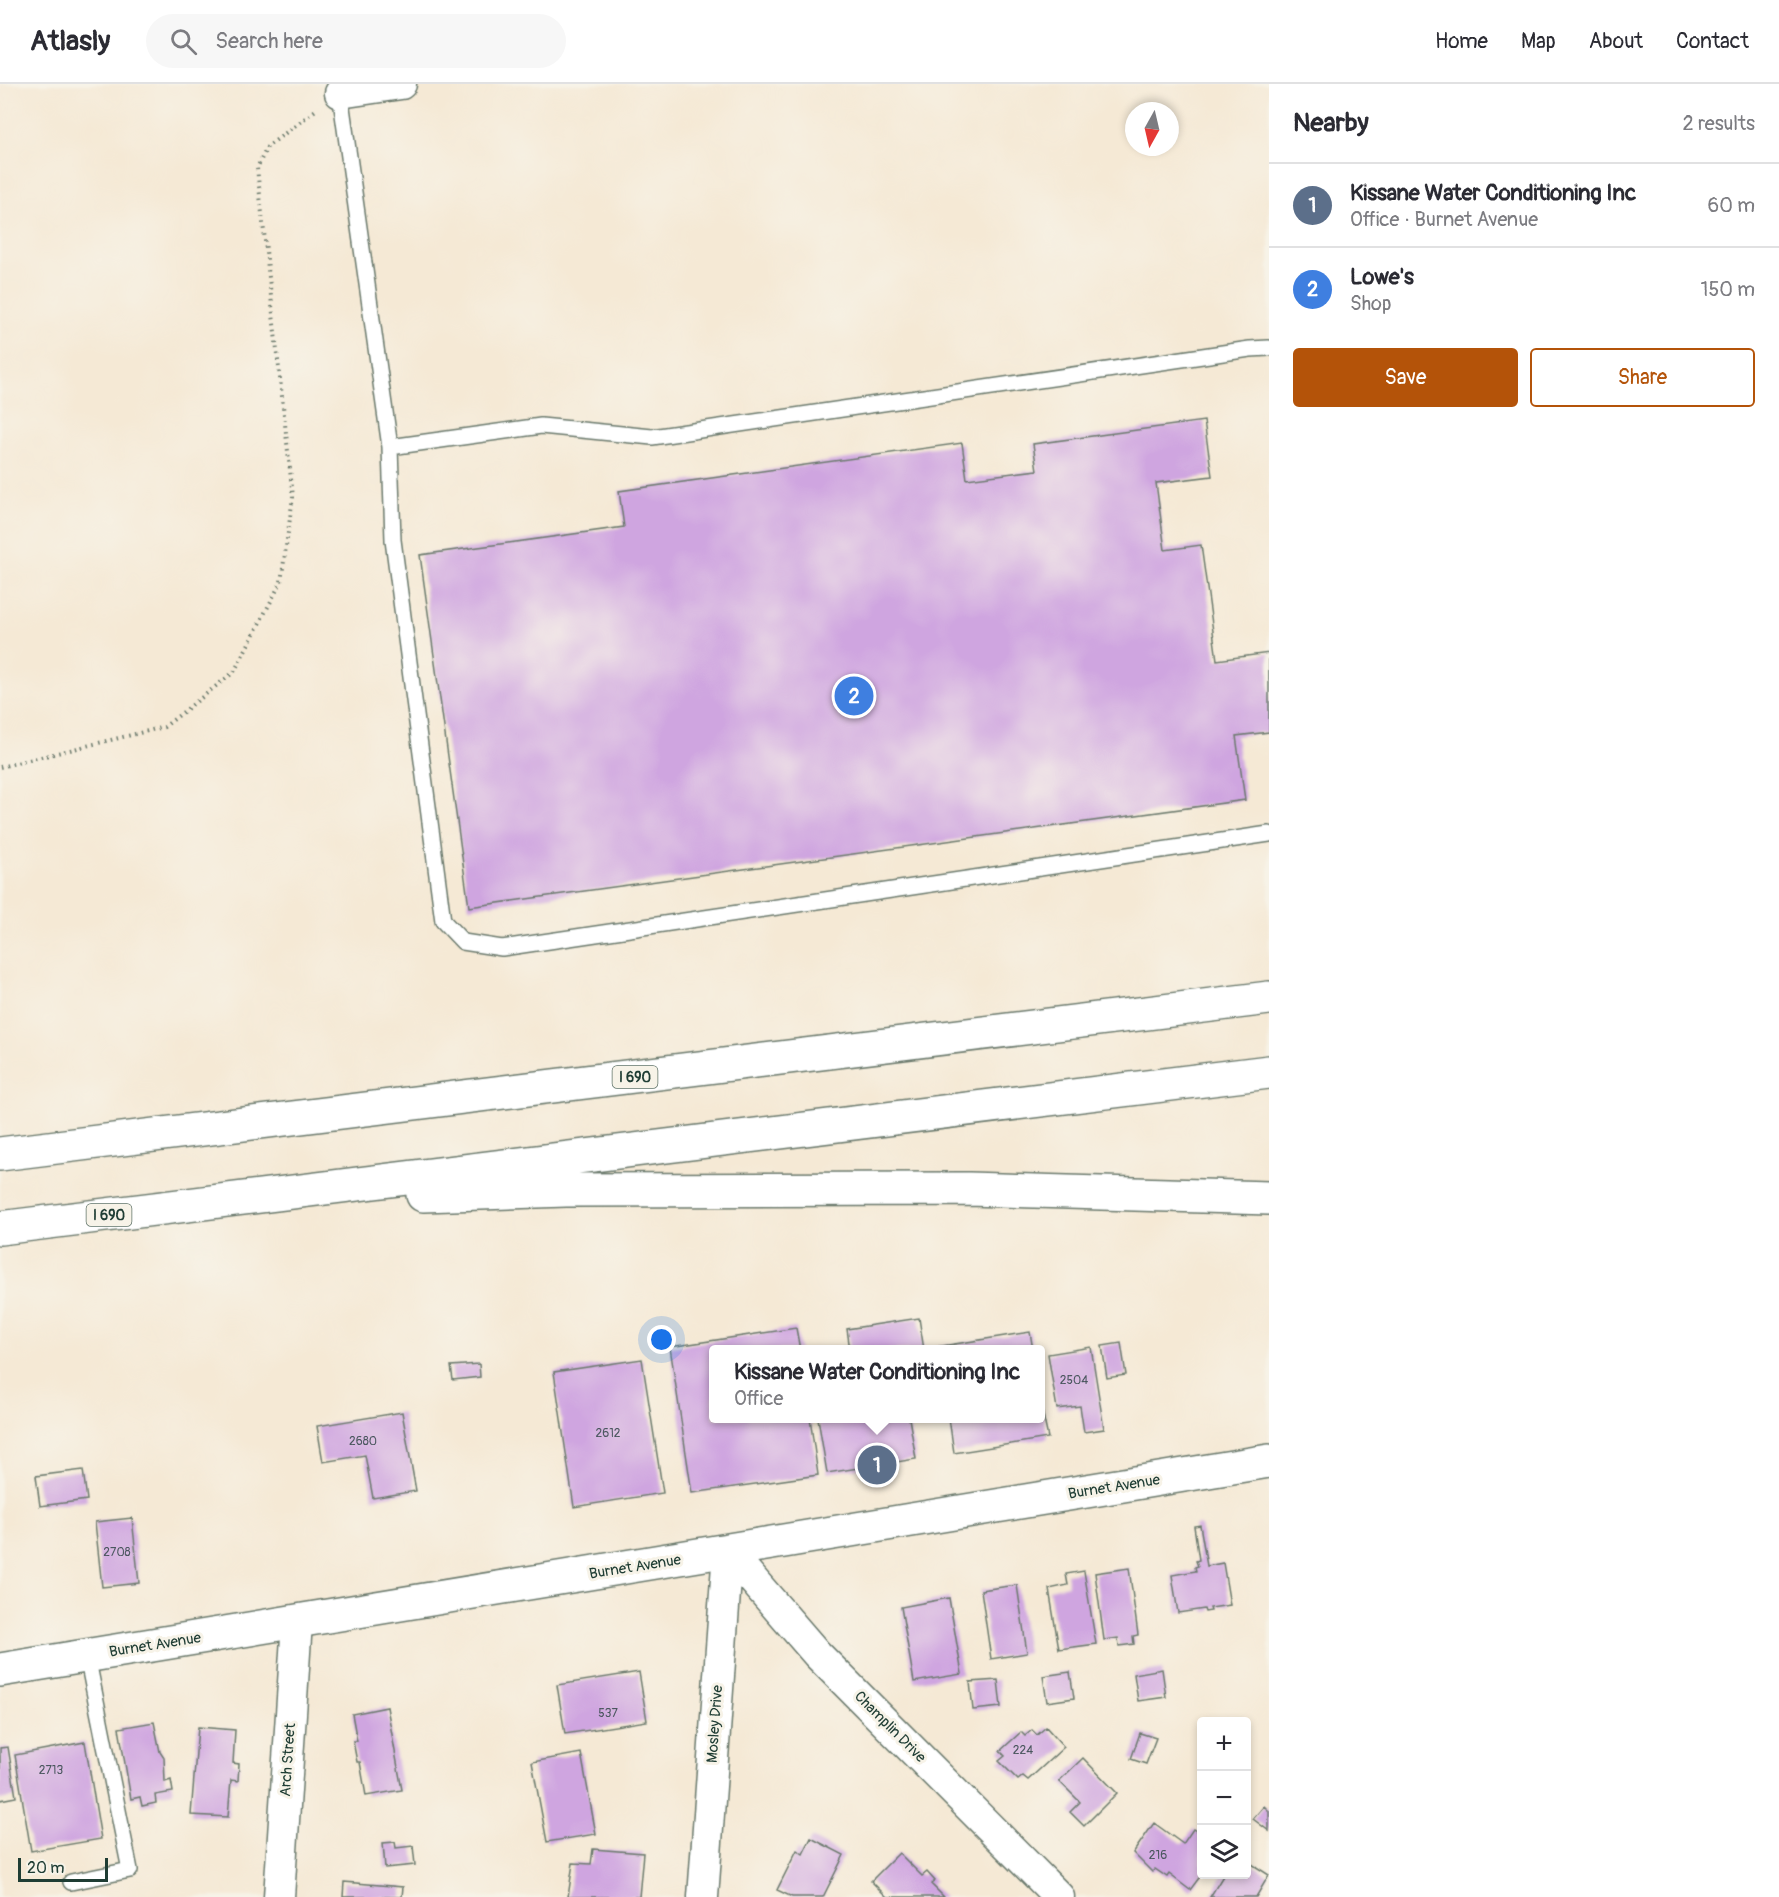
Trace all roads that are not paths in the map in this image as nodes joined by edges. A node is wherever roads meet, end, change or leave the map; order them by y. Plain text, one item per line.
1 (400, 84) edge
2 (340, 93) joint
3 (1269, 348) edge
4 (390, 447) junction
5 (1269, 834) edge
6 (1269, 998) edge
7 (1269, 1072) edge
8 (0, 1154) edge
9 (1269, 1198) edge
10 (217, 1202) junction
11 (0, 1228) edge
12 (1269, 1461) edge
13 (728, 1551) junction
14 (297, 1622) junction
15 (87, 1656) junction
16 (0, 1670) edge
17 (71, 1882) dead end
18 (279, 1897) edge
19 (703, 1897) edge
20 (1059, 1897) edge

1 - 2 street
2 - 4 lane
3 - 4 lane
4 - 5 lane
6 - 8 main road, I 690
7 - 10 main road, I 690
9 - 10 main road
10 - 11 main road, I 690
12 - 13 main road, Burnet Avenue
13 - 14 main road, Burnet Avenue
13 - 19 street, Mosley Drive
13 - 20 street, Champlin Drive
14 - 15 main road, Burnet Avenue
14 - 18 street, Arch Street
15 - 16 main road, Burnet Avenue
15 - 17 lane

